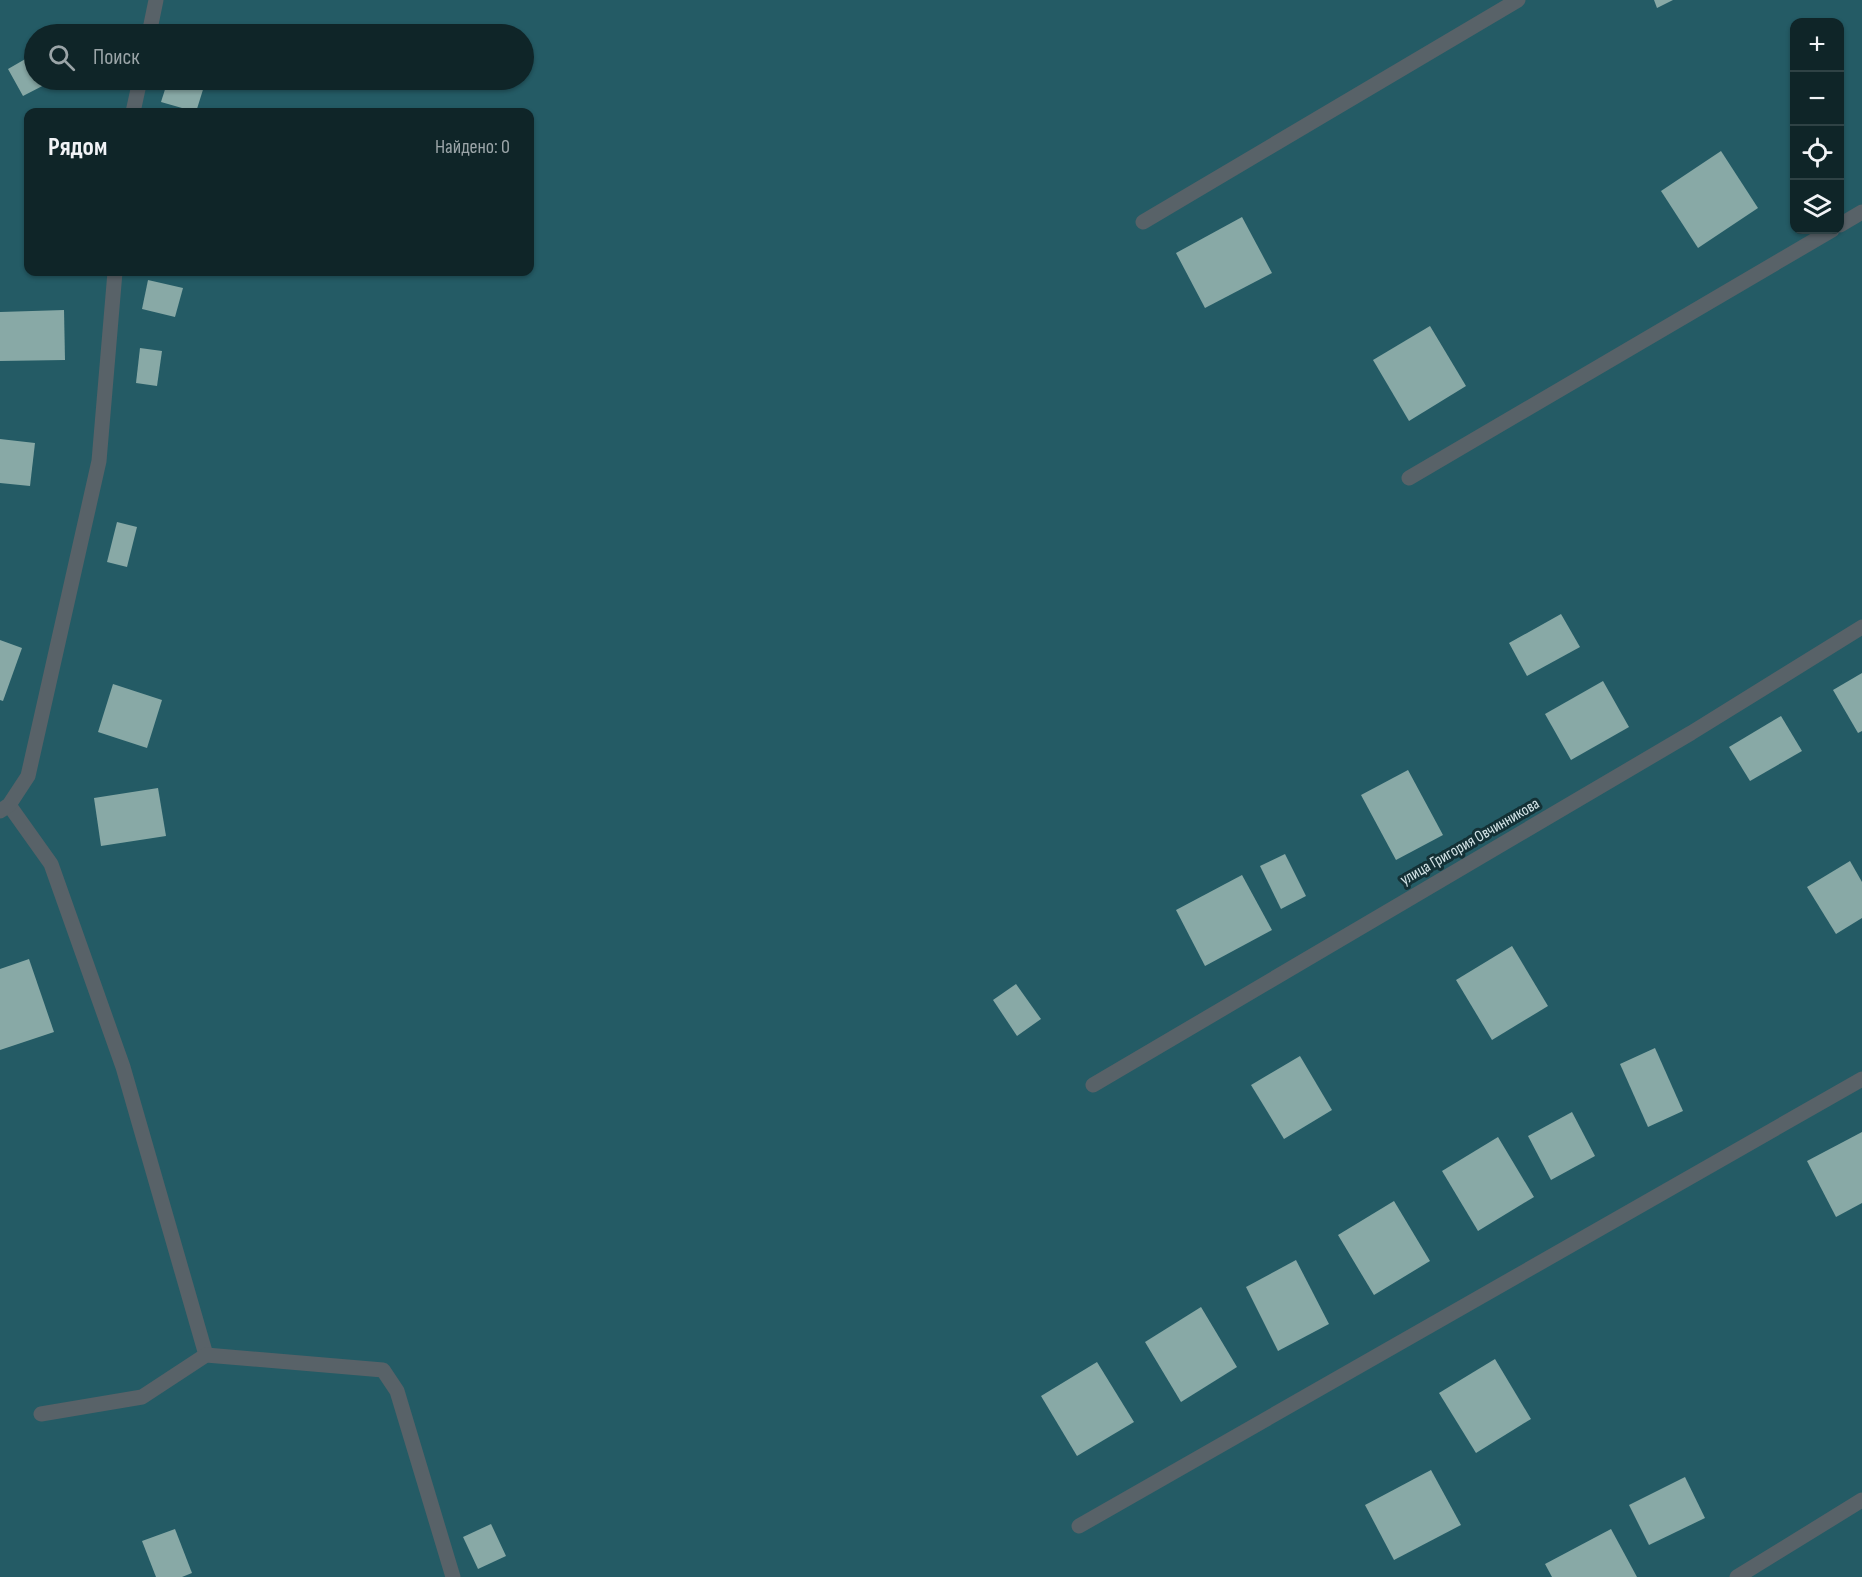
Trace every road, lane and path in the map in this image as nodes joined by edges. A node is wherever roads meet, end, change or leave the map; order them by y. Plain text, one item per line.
1 (156, 0) edge
2 (1518, 0) edge
3 (151, 24) edge
4 (138, 90) edge
5 (134, 108) edge
6 (1862, 212) edge
7 (1143, 222) dead end
8 (1844, 222) edge
9 (1825, 234) edge
10 (116, 276) edge
11 (1409, 478) dead end
12 (1862, 627) edge
13 (4, 808) edge
14 (1862, 1079) edge
15 (1093, 1085) dead end
16 (206, 1355) junction
17 (41, 1414) dead end
18 (1862, 1500) edge
19 (1079, 1526) dead end
20 (453, 1577) edge
21 (1737, 1577) edge

1 - 3 street
2 - 7 street
4 - 5 street
6 - 8 street
9 - 11 street
10 - 13 street
12 - 15 street, улица Григория Овчинникова
13 - 16 street
14 - 19 street
16 - 17 street
16 - 20 street
18 - 21 street

